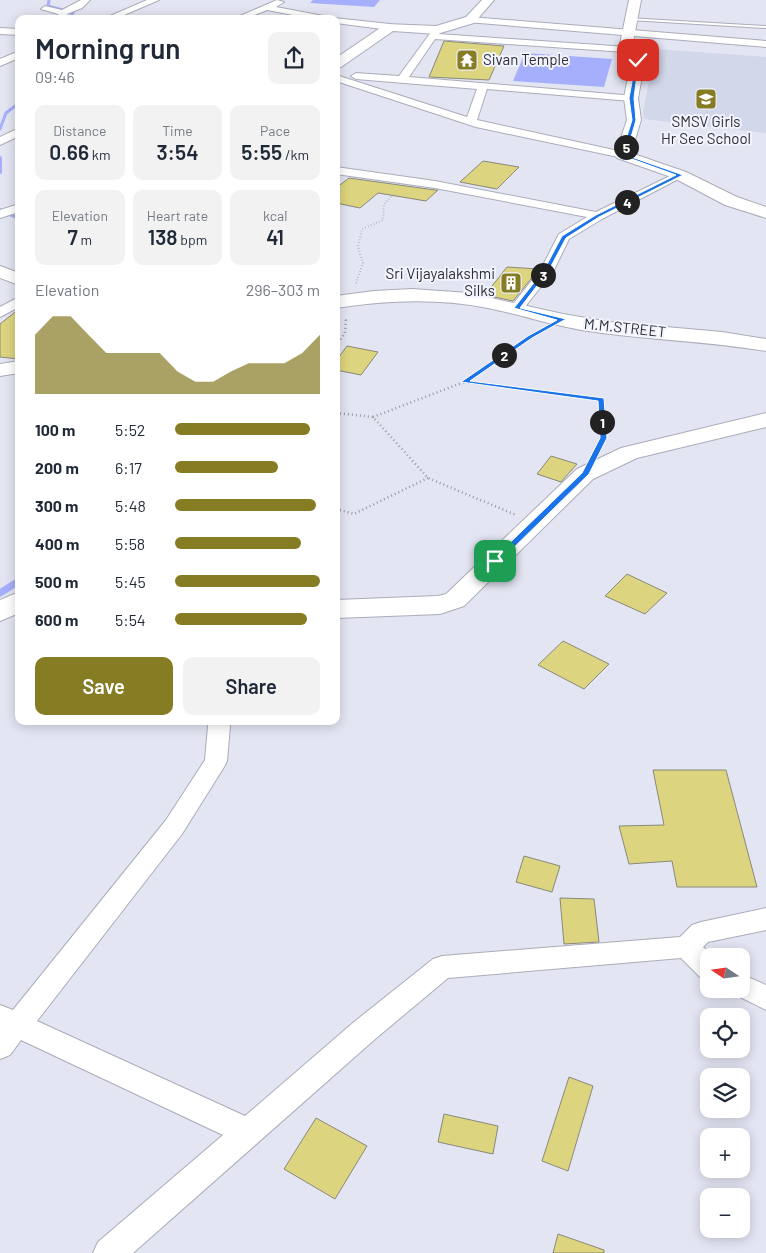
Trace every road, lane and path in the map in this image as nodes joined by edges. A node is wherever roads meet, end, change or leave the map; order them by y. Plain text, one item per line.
1 (86, 0) edge
2 (155, 0) edge
3 (283, 0) edge
4 (488, 0) edge
5 (635, 0) edge
6 (268, 8) junction
7 (45, 9) dead end
8 (61, 15) edge
9 (66, 15) edge
10 (117, 15) edge
11 (248, 15) edge
12 (307, 15) edge
13 (630, 19) junction
14 (470, 20) junction
15 (340, 21) edge
16 (390, 27) junction
17 (766, 28) edge
18 (0, 30) edge
19 (15, 32) edge
20 (435, 33) junction
21 (627, 39) junction
22 (766, 44) edge
23 (15, 56) edge
24 (340, 61) edge
25 (0, 63) edge
26 (340, 76) edge
27 (340, 77) edge
28 (402, 80) junction
29 (483, 86) junction
30 (632, 98) junction
31 (471, 121) junction
32 (15, 133) edge
33 (0, 142) edge
34 (623, 155) junction
35 (340, 171) edge
36 (680, 175) junction
37 (407, 180) junction
38 (15, 209) edge
39 (766, 213) edge
40 (0, 214) edge
41 (598, 216) junction
42 (0, 272) edge
43 (15, 277) edge
44 (343, 300) edge
45 (15, 304) edge
46 (516, 308) junction
47 (0, 313) edge
48 (563, 319) junction
49 (340, 340) edge
50 (766, 345) edge
51 (15, 368) edge
52 (0, 370) edge
53 (464, 382) junction
54 (340, 413) edge
55 (373, 417) junction
56 (766, 420) edge
57 (585, 474) junction
58 (428, 478) junction
59 (340, 510) edge
60 (535, 523) junction
61 (15, 603) edge
62 (340, 609) edge
63 (0, 612) edge
64 (218, 725) edge
65 (766, 919) edge
66 (686, 946) junction
67 (700, 960) edge
68 (750, 990) edge
69 (766, 998) edge
70 (5, 1029) edge
71 (248, 1132) junction
72 (109, 1253) edge

1 - 9 street
2 - 10 street
3 - 6 street
4 - 14 main road
5 - 13 main road
6 - 11 street
6 - 12 street
7 - 8 street
13 - 17 lane
13 - 21 main road
14 - 20 main road
14 - 21 street
15 - 16 street
16 - 20 main road
16 - 24 main road
18 - 19 street
20 - 21 street
20 - 28 street
21 - 22 street
21 - 30 main road
23 - 25 street
26 - 28 street
27 - 31 street
28 - 29 street
29 - 30 street
29 - 31 street
30 - 34 main road
31 - 34 street
32 - 33 street
34 - 36 main road
35 - 37 street
36 - 39 main road
36 - 41 street
37 - 41 street
37 - 44 path
38 - 40 street
41 - 46 street
42 - 43 main road
44 - 46 main road, M.M.STREET
44 - 49 path
45 - 47 street
46 - 48 main road, M.M.STREET
48 - 50 main road, M.M.STREET
48 - 53 path
51 - 52 main road
53 - 55 path
53 - 57 path
54 - 55 path
55 - 58 path
56 - 57 main road
57 - 60 main road
58 - 59 path
58 - 60 path
60 - 62 main road
61 - 63 main road
64 - 70 street
65 - 66 street
66 - 67 street
66 - 71 street
68 - 69 street
70 - 71 street
71 - 72 street

